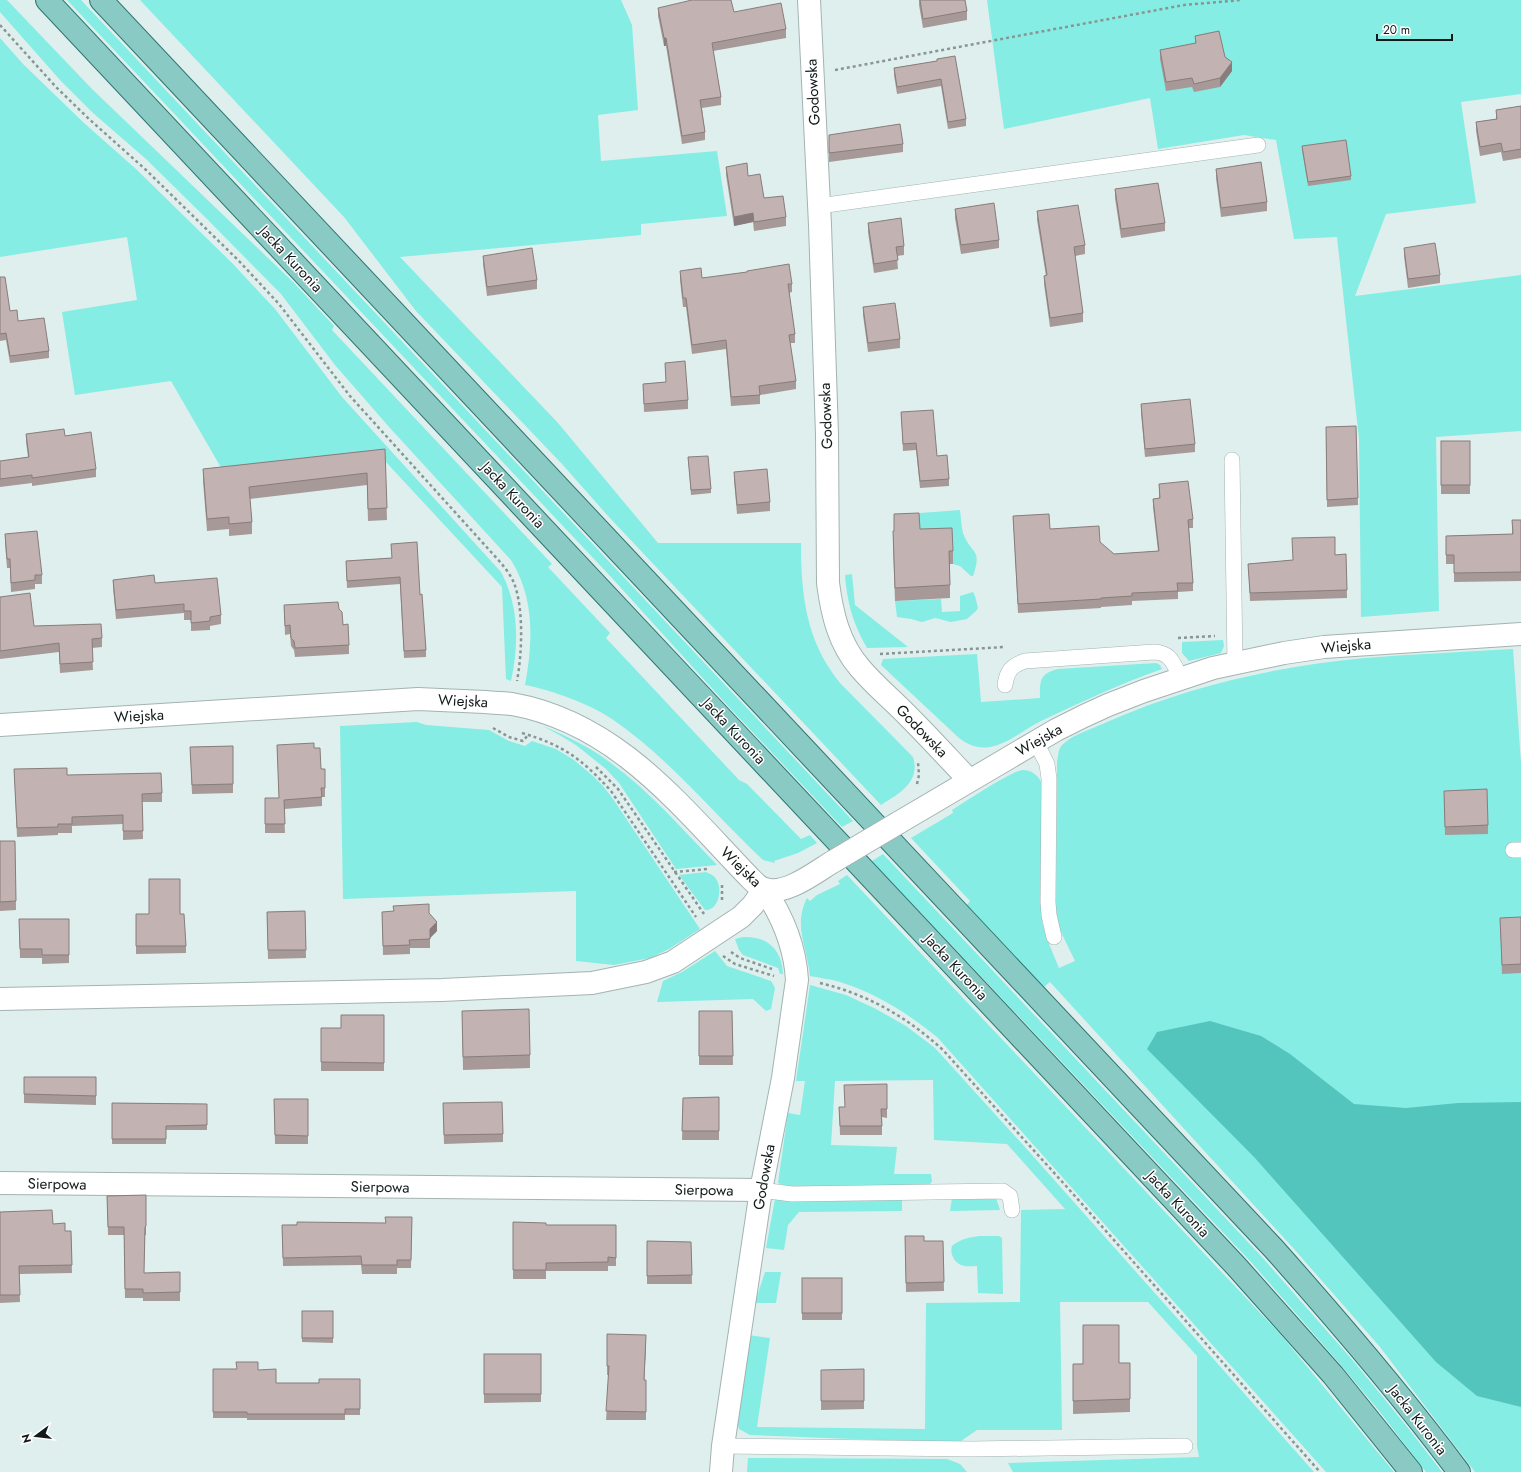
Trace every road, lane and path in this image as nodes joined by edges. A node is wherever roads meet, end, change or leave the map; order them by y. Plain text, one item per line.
1 (47, 0) edge
2 (101, 0) edge
3 (809, 0) edge
4 (1240, 0) edge
5 (0, 25) edge
6 (812, 74) junction
7 (1258, 145) dead end
8 (819, 206) junction
9 (1232, 460) dead end
10 (1521, 634) edge
11 (1235, 663) junction
12 (1181, 678) junction
13 (1005, 685) dead end
14 (512, 704) junction
15 (0, 724) edge
16 (488, 727) dead end
17 (529, 734) junction
18 (1036, 742) junction
19 (592, 764) dead end
20 (969, 780) junction
21 (710, 868) dead end
22 (674, 872) junction
23 (721, 881) dead end
24 (764, 889) junction
25 (712, 929) junction
26 (1054, 936) dead end
27 (786, 978) junction
28 (0, 999) edge
29 (0, 1183) edge
30 (761, 1190) junction
31 (1012, 1210) dead end
32 (723, 1446) junction
33 (1185, 1446) dead end
34 (721, 1472) edge
35 (1320, 1472) edge
36 (1410, 1472) edge
37 (1459, 1472) edge

1 - 36 main road, Jacka Kuronia
2 - 37 main road, Jacka Kuronia
3 - 6 street, Godowska
4 - 6 path
5 - 14 path
6 - 8 street, Godowska
7 - 8 lane
8 - 20 street, Godowska
9 - 11 lane
10 - 11 street, Wiejska
11 - 12 street, Wiejska
12 - 13 lane
12 - 18 street, Wiejska
14 - 15 street, Wiejska
14 - 17 path
14 - 24 street, Wiejska
16 - 17 path
17 - 25 path
18 - 20 street, Wiejska
18 - 26 lane
19 - 22 path
20 - 24 street, Wiejska, bridge
21 - 22 path
22 - 25 path
23 - 25 path
24 - 25 street
24 - 27 street, Godowska
25 - 27 path
25 - 27 path
25 - 28 street
27 - 30 street, Godowska
27 - 35 path
29 - 30 street, Sierpowa
30 - 31 lane
30 - 32 street, Godowska
32 - 33 lane
32 - 34 street, Godowska

